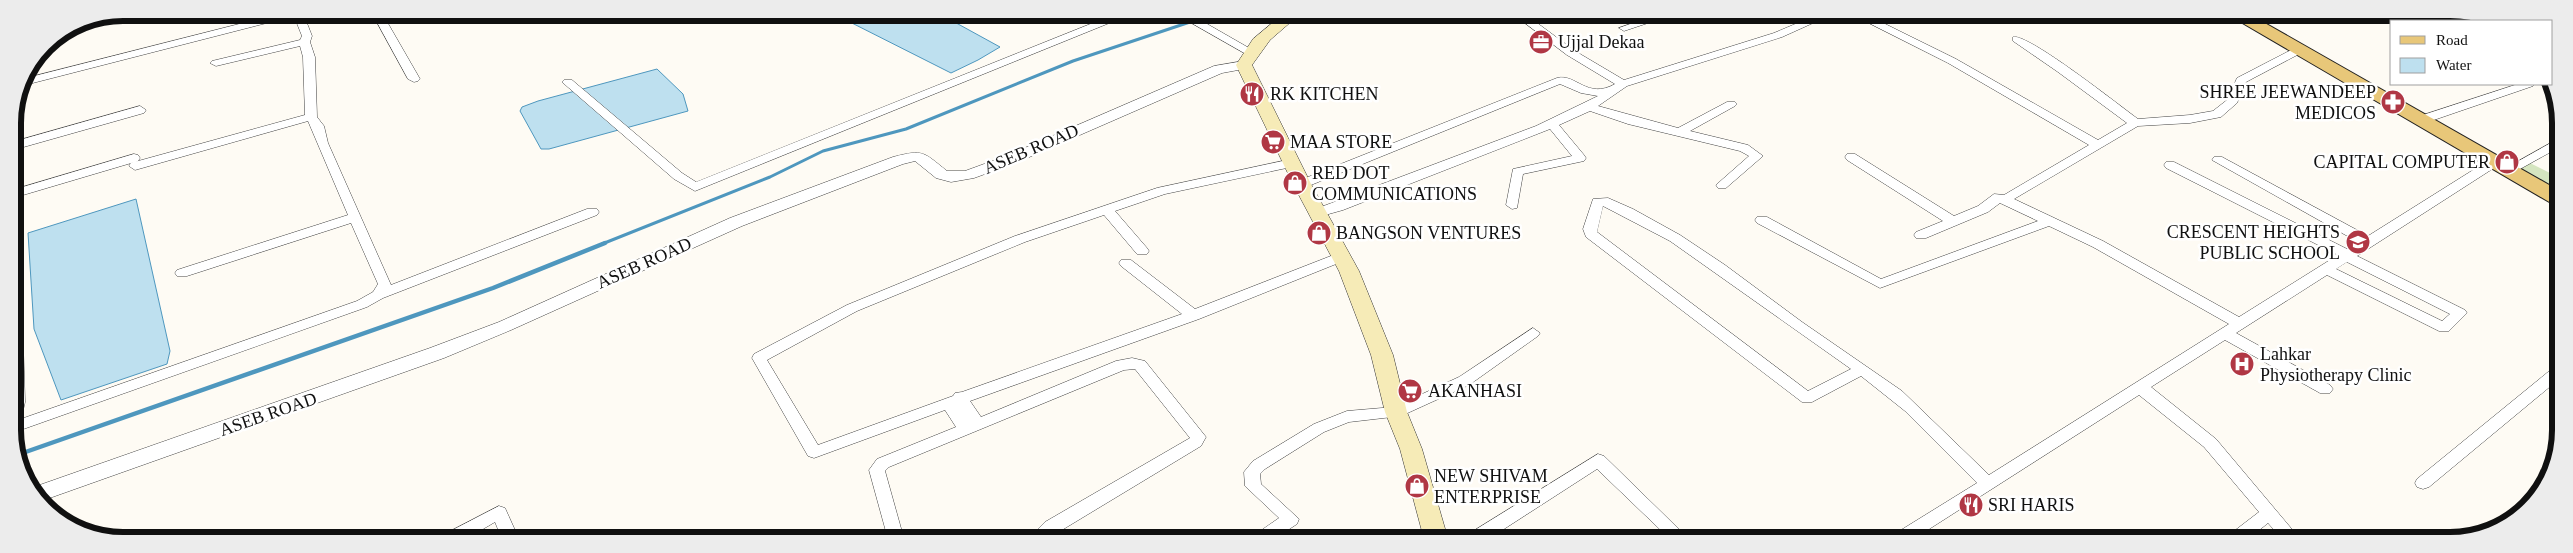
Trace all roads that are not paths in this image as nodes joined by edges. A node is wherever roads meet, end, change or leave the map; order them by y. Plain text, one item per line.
1 (263, 21) edge
2 (301, 21) edge
3 (381, 21) edge
4 (1109, 21) edge
5 (1193, 21) edge
6 (1283, 21) edge
7 (1528, 21) edge
8 (1647, 21) edge
9 (1811, 21) edge
10 (1870, 21) edge
11 (2248, 21) edge
12 (1624, 28) dead end
13 (2017, 39) dead end
14 (304, 42) junction
15 (2297, 51) junction
16 (1247, 58) junction
17 (216, 62) dead end
18 (414, 79) dead end
19 (31, 81) edge
20 (568, 82) dead end
21 (1623, 84) junction
22 (2526, 85) edge
23 (1611, 93) junction
24 (1731, 104) dead end
25 (1589, 107) junction
26 (140, 110) dead end
27 (311, 117) junction
28 (2421, 120) junction
29 (2136, 123) junction
30 (1552, 124) junction
31 (1680, 132) junction
32 (21, 144) edge
33 (2098, 145) junction
34 (2552, 145) edge
35 (1851, 157) dead end
36 (2218, 160) dead end
37 (1292, 163) junction
38 (2170, 165) dead end
39 (2500, 167) junction
40 (1302, 184) junction
41 (1722, 185) dead end
42 (21, 192) edge
43 (2552, 196) edge
44 (2004, 200) junction
45 (1512, 205) dead end
46 (1107, 210) junction
47 (592, 212) dead end
48 (1318, 213) junction
49 (355, 218) junction
50 (1762, 220) dead end
51 (1952, 221) junction
52 (2050, 221) junction
53 (1921, 235) dead end
54 (2368, 242) junction
55 (1142, 251) dead end
56 (2348, 255) junction
57 (1342, 257) junction
58 (1126, 263) dead end
59 (2326, 269) junction
60 (182, 273) dead end
61 (378, 295) junction
62 (1194, 316) junction
63 (2240, 324) junction
64 (1533, 333) dead end
65 (2225, 333) junction
66 (1121, 342) junction
67 (1125, 365) junction
68 (1862, 369) junction
69 (2552, 377) edge
70 (2140, 387) junction
71 (2325, 389) dead end
72 (954, 399) junction
73 (1396, 412) junction
74 (21, 425) edge
75 (971, 426) junction
76 (2423, 483) dead end
77 (1988, 484) junction
78 (43, 492) edge
79 (2269, 513) junction
80 (463, 532) edge
81 (509, 532) edge
82 (894, 532) edge
83 (1046, 532) edge
84 (1272, 532) edge
85 (1434, 532) edge
86 (1485, 532) edge
87 (1674, 532) edge
88 (1912, 532) edge
89 (2245, 532) edge
90 (2286, 532) edge

1 - 19 street
2 - 14 street
3 - 18 street
4 - 20 street
5 - 16 street
6 - 16 main road
7 - 21 street
8 - 12 street
9 - 21 street
10 - 33 street
11 - 15 main road
13 - 29 street
14 - 17 street
14 - 27 street
15 - 28 main road
15 - 29 street
16 - 37 main road
16 - 78 street, ASEB ROAD
21 - 23 street
22 - 28 street
23 - 25 street
23 - 40 street
24 - 31 street
25 - 30 street
25 - 31 street
26 - 32 street
27 - 42 street
27 - 49 street
28 - 39 main road
29 - 33 street
30 - 45 street
30 - 48 street
31 - 41 street
33 - 44 street
34 - 39 street
35 - 51 street
36 - 54 street
37 - 40 main road
37 - 46 street
38 - 56 street
39 - 43 main road
39 - 54 street
40 - 48 main road
44 - 51 street
44 - 52 street
46 - 55 street
46 - 72 street
47 - 61 street
48 - 57 main road
49 - 60 street
49 - 61 street
50 - 52 street
51 - 53 street
52 - 63 street
54 - 56 street
56 - 59 street
56 - 59 street
57 - 62 street
57 - 73 main road
58 - 62 street
59 - 63 street
61 - 74 street
62 - 66 street
63 - 65 street
64 - 73 street
65 - 70 street
65 - 71 street
66 - 67 street
66 - 72 street
67 - 75 street
67 - 83 street
68 - 68 street
68 - 77 street
69 - 76 street
70 - 77 street
70 - 79 street
72 - 75 street
73 - 84 street
73 - 85 main road
75 - 82 street
77 - 88 street
79 - 89 street
79 - 90 street
80 - 81 street
86 - 87 street

